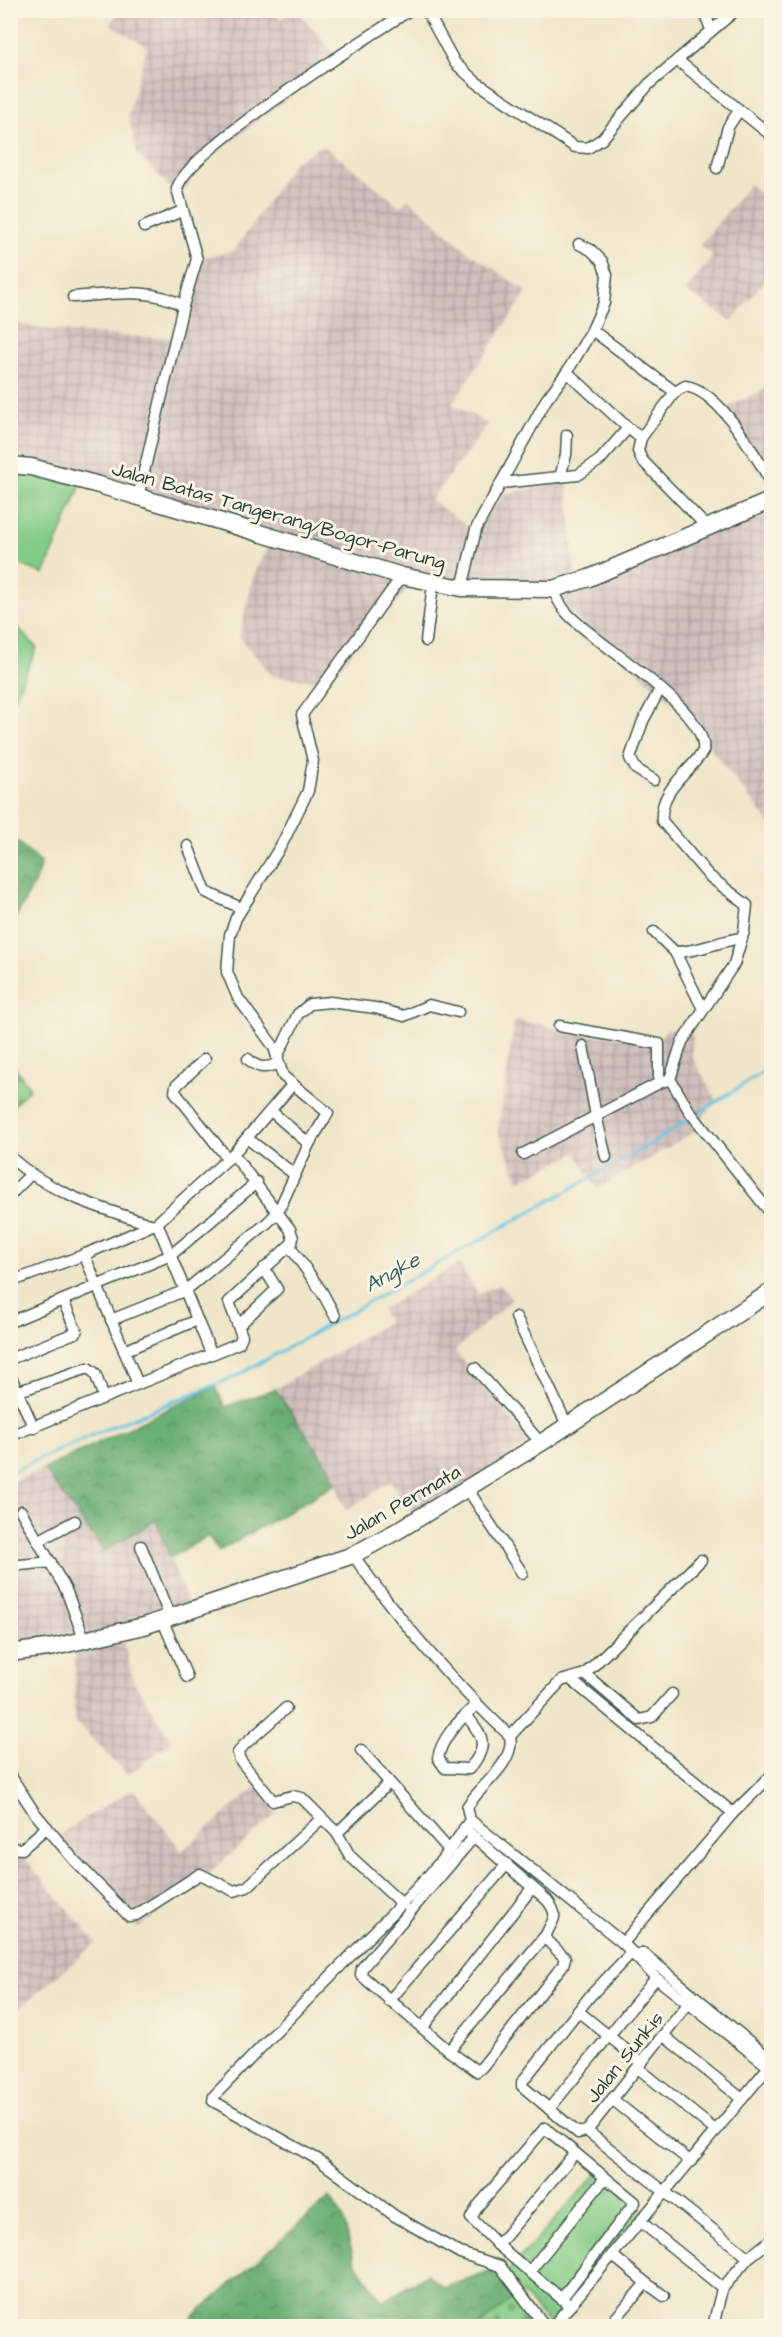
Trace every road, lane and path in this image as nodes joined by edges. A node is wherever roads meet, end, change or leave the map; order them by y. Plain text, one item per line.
1 (410, 10) edge
2 (426, 10) edge
3 (703, 10) edge
4 (736, 10) edge
5 (711, 30) junction
6 (677, 60) junction
7 (738, 112) junction
8 (771, 136) edge
9 (717, 168) dead end
10 (182, 211) junction
11 (144, 227) dead end
12 (579, 244) dead end
13 (73, 297) dead end
14 (183, 306) junction
15 (592, 330) junction
16 (567, 372) junction
17 (675, 392) junction
18 (628, 428) junction
19 (567, 435) dead end
20 (641, 438) junction
21 (10, 465) edge
22 (560, 477) junction
23 (501, 483) junction
24 (771, 483) edge
25 (138, 496) junction
26 (771, 500) edge
27 (707, 527) junction
28 (402, 576) junction
29 (433, 584) junction
30 (462, 588) junction
31 (554, 589) junction
32 (426, 641) dead end
33 (660, 689) junction
34 (654, 780) dead end
35 (188, 846) dead end
36 (241, 908) junction
37 (654, 932) dead end
38 (741, 938) junction
39 (675, 952) junction
40 (703, 1009) junction
41 (458, 1012) dead end
42 (559, 1026) dead end
43 (582, 1046) dead end
44 (205, 1059) dead end
45 (248, 1059) dead end
46 (278, 1060) junction
47 (664, 1081) junction
48 (293, 1084) junction
49 (271, 1111) junction
50 (596, 1116) junction
51 (248, 1139) junction
52 (309, 1144) junction
53 (523, 1154) dead end
54 (231, 1156) junction
55 (10, 1157) edge
56 (606, 1157) dead end
57 (30, 1174) junction
58 (294, 1174) junction
59 (257, 1182) junction
60 (10, 1195) edge
61 (278, 1212) junction
62 (771, 1215) edge
63 (155, 1224) junction
64 (290, 1245) junction
65 (84, 1254) junction
66 (171, 1255) junction
67 (264, 1268) junction
68 (10, 1282) edge
69 (97, 1287) junction
70 (186, 1290) junction
71 (771, 1292) edge
72 (63, 1301) junction
73 (335, 1316) dead end
74 (516, 1317) dead end
75 (111, 1320) junction
76 (196, 1320) junction
77 (10, 1322) edge
78 (238, 1326) junction
79 (124, 1351) junction
80 (211, 1353) junction
81 (10, 1359) edge
82 (475, 1368) dead end
83 (10, 1375) edge
84 (138, 1384) junction
85 (14, 1392) edge
86 (104, 1398) junction
87 (567, 1425) junction
88 (34, 1428) junction
89 (10, 1436) edge
90 (541, 1443) junction
91 (467, 1488) junction
92 (21, 1511) dead end
93 (75, 1521) dead end
94 (38, 1541) junction
95 (141, 1546) dead end
96 (353, 1555) junction
97 (701, 1560) dead end
98 (51, 1563) junction
99 (10, 1566) edge
100 (522, 1573) dead end
101 (166, 1618) junction
102 (85, 1641) junction
103 (10, 1653) edge
104 (585, 1674) junction
105 (187, 1677) dead end
106 (570, 1679) junction
107 (672, 1694) dead end
108 (477, 1704) junction
109 (286, 1708) dead end
110 (466, 1715) junction
111 (510, 1736) junction
112 (361, 1750) dead end
113 (10, 1775) edge
114 (771, 1775) edge
115 (389, 1783) junction
116 (733, 1813) junction
117 (321, 1819) junction
118 (467, 1824) junction
119 (46, 1827) junction
120 (337, 1833) junction
121 (473, 1838) junction
122 (10, 1848) edge
123 (450, 1851) junction
124 (507, 1864) junction
125 (532, 1888) junction
126 (403, 1905) junction
127 (545, 1936) junction
128 (622, 1943) junction
129 (634, 1954) junction
130 (656, 1978) junction
131 (678, 1989) junction
132 (389, 2001) junction
133 (688, 2004) junction
134 (578, 2011) junction
135 (422, 2028) junction
136 (664, 2036) junction
137 (610, 2037) junction
138 (449, 2051) junction
139 (770, 2063) edge
140 (640, 2066) junction
141 (612, 2099) junction
142 (742, 2099) junction
143 (549, 2109) junction
144 (587, 2131) junction
145 (716, 2131) junction
146 (574, 2154) junction
147 (691, 2162) junction
148 (605, 2178) junction
149 (666, 2193) junction
150 (641, 2222) junction
151 (771, 2239) edge
152 (498, 2245) junction
153 (744, 2254) dead end
154 (612, 2255) junction
155 (529, 2272) junction
156 (646, 2283) junction
157 (719, 2285) dead end
158 (664, 2296) dead end
159 (566, 2302) junction
160 (545, 2326) edge
161 (553, 2326) edge
162 (609, 2326) edge
163 (713, 2326) edge

1 - 10 street
2 - 6 street
3 - 5 street
4 - 5 street
5 - 6 street
6 - 7 street
7 - 8 street
7 - 9 street
10 - 11 street
10 - 14 street
12 - 15 street
13 - 14 street
14 - 25 street
15 - 16 street
15 - 17 street
16 - 18 street
16 - 23 street
17 - 20 street
17 - 24 street
18 - 20 street
18 - 22 street
19 - 22 street
20 - 27 street
21 - 25 main road, Jalan Batas Tangerang/Bogor–Parung
22 - 23 street
23 - 30 street
25 - 28 main road, Jalan Batas Tangerang/Bogor–Parung
26 - 27 main road, Jalan Batas Tangerang/Bogor–Parung
27 - 31 main road, Jalan Batas Tangerang/Bogor–Parung
28 - 29 main road, Jalan Batas Tangerang/Bogor–Parung
28 - 36 street
29 - 30 main road, Jalan Batas Tangerang/Bogor–Parung
29 - 32 street
30 - 31 main road, Jalan Batas Tangerang/Bogor–Parung
31 - 33 street
33 - 34 street
33 - 38 street
35 - 36 street
36 - 46 street
37 - 39 street
38 - 39 street
38 - 40 street
39 - 40 street
40 - 47 street
41 - 46 street
42 - 47 street
43 - 50 street
44 - 54 street
45 - 46 street
46 - 48 street
47 - 50 street
47 - 62 street
48 - 49 street
48 - 52 street
49 - 51 street
49 - 52 street
50 - 53 street
50 - 56 street
51 - 54 street
51 - 58 street
52 - 58 street
54 - 59 street
54 - 63 street
55 - 57 street
57 - 60 street
57 - 63 street
58 - 61 street
59 - 61 street
59 - 66 street
61 - 64 street
61 - 70 street
63 - 65 street
63 - 66 street
64 - 67 street
64 - 73 street
65 - 68 street
65 - 69 street
66 - 69 street
66 - 70 street
67 - 78 street
67 - 78 street
69 - 72 street
69 - 75 street
70 - 75 street
70 - 76 street
71 - 87 main road, Jalan Permata
72 - 77 street
72 - 81 street
74 - 87 street
75 - 79 street
76 - 79 street
76 - 80 street
78 - 80 street
79 - 84 street
80 - 84 street
82 - 90 street
83 - 85 street
84 - 86 street
85 - 86 street
85 - 88 street
86 - 88 street
87 - 90 main road, Jalan Permata
88 - 89 street
90 - 91 main road, Jalan Permata
91 - 96 main road, Jalan Permata
91 - 100 street
92 - 94 street
93 - 94 street
94 - 98 street
95 - 101 street
96 - 101 main road, Jalan Permata
96 - 108 street
97 - 104 street
98 - 99 street
98 - 102 street
101 - 102 main road, Jalan Permata
101 - 105 street
102 - 103 main road, Jalan Permata
104 - 106 street
104 - 107 street
106 - 111 street
106 - 116 street
108 - 110 street
108 - 111 street
109 - 117 street
110 - 110 street
111 - 118 street
112 - 115 street
113 - 119 street
114 - 116 street
115 - 120 street
115 - 123 street
116 - 128 street
117 - 119 street
117 - 120 street
118 - 121 street
118 - 123 street
118 - 128 street
119 - 122 street
120 - 126 street
121 - 124 street
121 - 132 street
123 - 126 street
124 - 125 street
124 - 132 street
125 - 127 street
125 - 135 street
126 - 160 street
127 - 138 street
127 - 138 street
128 - 129 street
129 - 130 street
129 - 131 street
129 - 134 street
130 - 131 street
130 - 137 street
131 - 133 street
131 - 139 street
132 - 135 street
133 - 136 street, Jalan Sunkis
133 - 139 street
134 - 137 street
134 - 143 street
135 - 138 street
136 - 140 street, Jalan Sunkis
136 - 142 street
137 - 140 street
137 - 143 street
139 - 142 street
140 - 141 street, Jalan Sunkis
140 - 145 street
141 - 144 street, Jalan Sunkis
141 - 147 street
142 - 145 street
143 - 144 street
144 - 149 street
145 - 147 street
146 - 148 street
146 - 152 street
146 - 152 street
147 - 149 street
148 - 155 street
148 - 159 street
149 - 150 street
149 - 153 street
150 - 154 street
150 - 157 street
151 - 163 street
152 - 155 street
154 - 156 street
154 - 159 street
155 - 159 street
156 - 158 street
156 - 162 street
159 - 161 street

